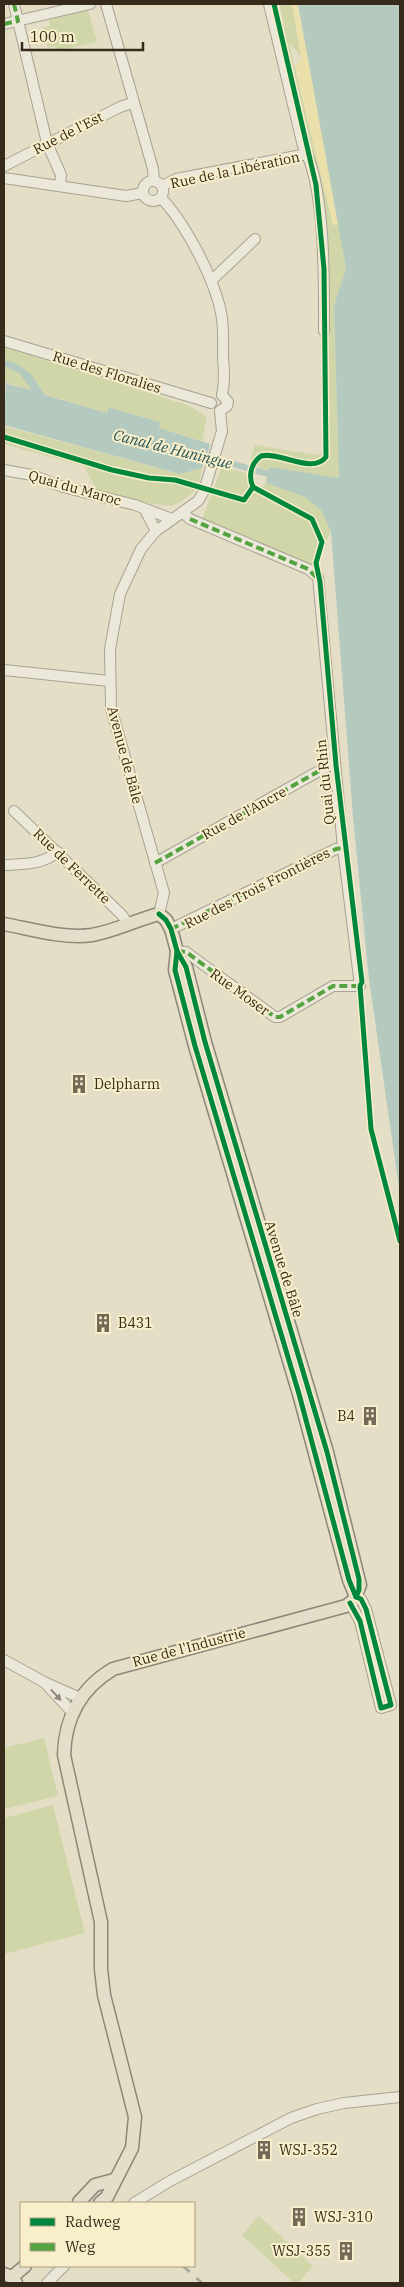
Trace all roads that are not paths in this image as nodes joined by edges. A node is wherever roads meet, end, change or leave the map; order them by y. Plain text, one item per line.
1 (14, 4) edge
2 (90, 4) edge
3 (106, 4) edge
4 (269, 4) edge
5 (76, 5) edge
6 (18, 21) junction
7 (4, 24) edge
8 (132, 103) junction
9 (47, 143) junction
10 (308, 154) junction
11 (4, 166) edge
12 (4, 178) edge
13 (158, 183) junction
14 (60, 185) junction
15 (143, 193) junction
16 (160, 198) junction
17 (255, 239) dead end
18 (211, 281) junction
19 (324, 331) dead end
20 (4, 341) edge
21 (222, 395) junction
22 (211, 403) junction
23 (220, 411) junction
24 (4, 470) edge
25 (145, 510) junction
26 (182, 512) junction
27 (172, 519) junction
28 (156, 531) junction
29 (4, 670) edge
30 (109, 682) junction
31 (334, 766) junction
32 (14, 811) dead end
33 (343, 848) junction
34 (58, 852) junction
35 (155, 863) junction
36 (4, 865) edge
37 (159, 914) junction
38 (4, 924) edge
39 (128, 924) junction
40 (171, 930) junction
41 (176, 951) junction
42 (360, 986) joint
43 (351, 1602) junction
44 (4, 1660) edge
45 (44, 1682) junction
46 (80, 1698) junction
47 (72, 1712) junction
48 (400, 2098) edge
49 (114, 2180) junction
50 (79, 2202) dead end
51 (101, 2202) edge
52 (136, 2202) edge
53 (24, 2267) edge
54 (63, 2267) edge
55 (11, 2278) edge
56 (47, 2283) edge

1 - 6 street
2 - 5 street
3 - 8 street
4 - 10 street
5 - 6 street
6 - 7 street
6 - 9 street
8 - 9 street, Rue de l'Est
8 - 13 street
9 - 11 street, Rue de l'Est
9 - 14 street
10 - 13 street, Rue de la Libération
10 - 19 street
12 - 14 street
13 - 15 street
13 - 16 street
14 - 15 street
15 - 16 street
16 - 18 street
17 - 18 street
18 - 21 street
20 - 22 street, Rue des Floralies
21 - 22 street
21 - 23 street
22 - 23 street
23 - 26 street, Avenue de Bâle
24 - 25 street, Quai du Maroc
25 - 27 street, Quai du Maroc
25 - 28 street
26 - 27 street, Avenue de Bâle
26 - 31 street, Quai du Rhin
27 - 28 street, Avenue de Bâle
28 - 30 street, Avenue de Bâle
29 - 30 street
30 - 35 street, Avenue de Bâle
31 - 33 street, Quai du Rhin
31 - 35 street, Rue de l'Ancre
32 - 34 street, Rue de Ferrette
33 - 40 street, Rue des Trois Frontières
33 - 42 street, Quai du Rhin
34 - 36 street
34 - 39 street, Rue de Ferrette
35 - 37 street, Avenue de Bâle
37 - 39 main road
37 - 40 main road, Avenue de Bâle
38 - 39 main road
40 - 41 main road, Avenue de Bâle
41 - 42 street, Rue Moser
41 - 43 main road, Avenue de Bâle
43 - 43 street, Avenue de Bâle
43 - 46 main road, Rue de l'Industrie
44 - 45 street
45 - 46 street
45 -> 47 street
46 - 47 main road, Rue de l'Industrie
47 - 49 main road, Rue de l'Industrie
48 - 52 street
49 - 50 main road
49 - 51 main road
53 - 55 main road
54 - 56 street

